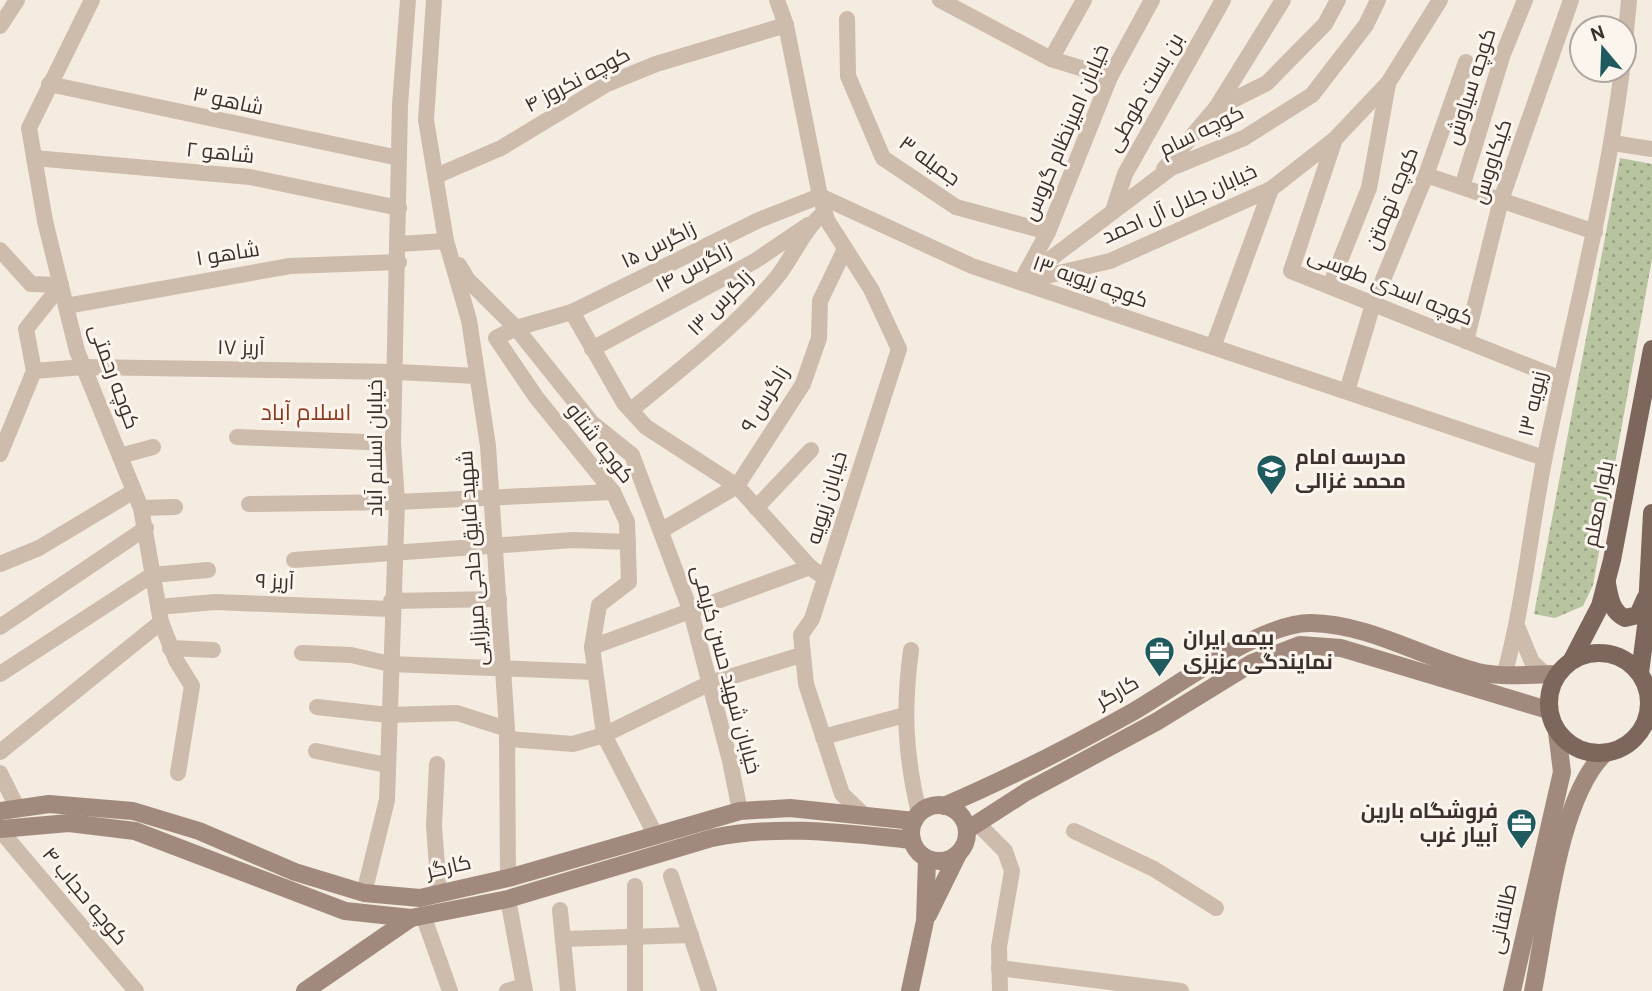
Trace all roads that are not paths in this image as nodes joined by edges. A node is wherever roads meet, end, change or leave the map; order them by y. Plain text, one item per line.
1 (17, 0) edge
2 (93, 0) edge
3 (408, 0) edge
4 (434, 0) edge
5 (777, 0) edge
6 (940, 0) edge
7 (1084, 0) edge
8 (1152, 0) edge
9 (1223, 0) edge
10 (1283, 0) edge
11 (1338, 0) edge
12 (1378, 0) edge
13 (1440, 0) edge
14 (1525, 0) edge
15 (1571, 0) edge
16 (847, 19) dead end
17 (786, 25) junction
18 (0, 26) edge
19 (1051, 59) junction
20 (1466, 62) dead end
21 (1110, 77) junction
22 (1388, 83) junction
23 (49, 84) junction
24 (1620, 84) edge
25 (1215, 108) junction
26 (1335, 139) junction
27 (1613, 143) junction
28 (1652, 149) edge
29 (34, 158) junction
30 (399, 158) junction
31 (1426, 175) junction
32 (436, 176) junction
33 (1156, 179) junction
34 (1462, 187) junction
35 (1271, 189) junction
36 (820, 196) junction
37 (1501, 200) junction
38 (399, 208) junction
39 (1113, 211) junction
40 (818, 217) junction
41 (1048, 232) junction
42 (1595, 232) junction
43 (446, 241) junction
44 (399, 244) junction
45 (845, 249) junction
46 (0, 250) edge
47 (398, 262) junction
48 (1021, 282) junction
49 (61, 285) junction
50 (1329, 286) junction
51 (1373, 304) junction
52 (66, 306) junction
53 (572, 312) junction
54 (516, 328) junction
55 (1466, 341) junction
56 (1213, 347) junction
57 (592, 349) junction
58 (1652, 349) edge
59 (84, 367) junction
60 (34, 371) junction
61 (397, 372) junction
62 (477, 376) junction
63 (1562, 379) junction
64 (1347, 391) junction
65 (631, 410) junction
66 (237, 437) dead end
67 (393, 443) junction
68 (153, 447) dead end
69 (811, 450) dead end
70 (0, 454) edge
71 (120, 456) junction
72 (1545, 458) junction
73 (737, 486) junction
74 (134, 491) junction
75 (613, 492) junction
76 (491, 498) junction
77 (397, 502) junction
78 (249, 504) dead end
79 (175, 507) dead end
80 (141, 508) junction
81 (756, 508) junction
82 (1652, 513) edge
83 (146, 528) junction
84 (662, 530) junction
85 (628, 542) junction
86 (495, 547) junction
87 (395, 555) junction
88 (294, 560) dead end
89 (0, 564) edge
90 (810, 567) junction
91 (208, 570) dead end
92 (152, 575) junction
93 (825, 578) junction
94 (1606, 583) junction
95 (1647, 595) junction
96 (499, 599) junction
97 (391, 605) junction
98 (691, 612) junction
99 (159, 615) junction
100 (1516, 625) junction
101 (0, 627) edge
102 (170, 648) junction
103 (592, 648) junction
104 (213, 650) dead end
105 (911, 650) dead end
106 (302, 653) dead end
107 (801, 655) junction
108 (1572, 660) junction
109 (390, 664) junction
110 (503, 670) junction
111 (596, 672) junction
112 (0, 674) edge
113 (1551, 674) junction
114 (1504, 676) junction
115 (1645, 676) edge
116 (710, 683) junction
117 (317, 707) dead end
118 (1548, 710) junction
119 (388, 715) junction
120 (905, 715) junction
121 (1557, 732) junction
122 (507, 734) junction
123 (604, 735) junction
124 (1646, 736) edge
125 (823, 737) junction
126 (316, 751) dead end
127 (0, 752) edge
128 (1604, 754) junction
129 (437, 764) dead end
130 (387, 765) junction
131 (178, 772) dead end
132 (0, 773) edge
133 (944, 806) junction
134 (9, 809) edge
135 (740, 811) junction
136 (865, 816) junction
137 (916, 817) junction
138 (972, 826) junction
139 (0, 829) edge
140 (1074, 831) dead end
141 (655, 834) junction
142 (912, 840) junction
143 (958, 854) junction
144 (927, 859) junction
145 (671, 876) dead end
146 (508, 878) junction
147 (635, 886) dead end
148 (364, 893) junction
149 (439, 893) junction
150 (508, 899) junction
151 (1216, 908) dead end
152 (560, 910) dead end
153 (417, 918) junction
154 (925, 921) junction
155 (637, 935) junction
156 (691, 935) junction
157 (563, 939) junction
158 (1519, 959) junction
159 (1538, 964) junction
160 (999, 968) junction
161 (524, 988) edge
162 (136, 991) edge
163 (305, 991) edge
164 (450, 991) edge
165 (507, 991) edge
166 (568, 991) edge
167 (635, 991) edge
168 (709, 991) edge
169 (910, 991) edge
170 (1000, 991) edge
171 (1181, 991) edge
172 (1513, 991) edge
173 (1533, 991) edge

1 - 18 street
2 - 23 street, کوچه رحمتی
3 - 30 street, خیابان اسلام آباد
4 - 32 street
5 - 17 street
6 - 19 street
7 - 19 street
8 - 21 street, خیابان امیرنظام گروس
9 - 39 street, بن بست طوطی
10 - 25 street
11 - 25 street
12 - 33 street, کوچه سام
13 - 22 street, خیابان جلال آل احمد
14 - 34 street, کوچه سیاوش
15 - 37 street, کیکاووس
16 - 41 street, جمیله ۳
17 - 32 street, کوچه نکروز ۴
17 - 36 street
19 - 21 street
20 - 31 street, کوچه تهمتن
21 - 41 street, خیابان امیرنظام گروس
22 - 26 street, خیابان جلال آل احمد
22 - 50 street
23 - 29 street, کوچه رحمتی
23 - 30 street, شاهو ۳
24 - 27 street, زیویه ۱۳
25 - 33 street
26 - 35 street, خیابان جلال آل احمد
26 - 50 street, کوچه اسدی طوسی
27 - 28 street
27 - 42 street, زیویه ۱۳
29 - 38 street, شاهو ۲
29 - 49 street, کوچه رحمتی
30 - 38 street, خیابان اسلام آباد
31 - 34 street
31 - 51 street, کوچه تهمتن
32 - 43 street
33 - 39 street, کوچه سام
34 - 37 street
35 - 48 street, خیابان جلال آل احمد
35 - 56 street
36 - 40 street, خیابان زیویه
36 - 48 street, کوچه زیویه ۱۳
36 - 53 street, زاگرس ۱۵
37 - 42 street
37 - 55 street, کیکاووس
38 - 44 street, خیابان اسلام آباد
39 - 48 street, کوچه سام
40 - 45 street, خیابان زیویه
40 - 57 street, زاگرس ۱۴
40 - 65 street, زاگرس ۱۳
41 - 48 street, خیابان امیرنظام گروس
42 - 63 street, زیویه ۱۳
43 - 44 street
43 - 54 street, خیابان شهید حسن کریمی
43 - 62 street, شهید فایق حاجی میرزایی
44 - 47 street, خیابان اسلام آباد
45 - 73 street, زاگرس ۹
45 - 93 street, خیابان زیویه
46 - 49 street
47 - 52 street, شاهو ۱
47 - 61 street, خیابان اسلام آباد
48 - 56 street, کوچه زیویه ۱۳
49 - 52 street, کوچه رحمتی
49 - 60 street
50 - 51 street, کوچه اسدی طوسی
51 - 55 street, کوچه اسدی طوسی
51 - 64 street, کوچه تهمتن
52 - 59 street, کوچه رحمتی
53 - 54 street, زاگرس ۱۵
53 - 57 street
54 - 75 street, کوچه شتاو
54 - 84 street, خیابان شهید حسن کریمی
55 - 63 street, کوچه اسدی طوسی
56 - 64 street, کوچه زیویه ۱۳
57 - 65 street
58 - 94 main road, بلوار معلم
59 - 60 street, آریز ۱۷
59 - 61 street, آریز ۱۷
59 - 71 street, کوچه رحمتی
60 - 70 street
61 - 62 street, آریز ۱۷
61 - 67 street, خیابان اسلام آباد
62 - 76 street, شهید فایق حاجی میرزایی
63 - 72 street, زیویه ۱۳
64 - 72 street, کوچه زیویه ۱۳
65 - 73 street
66 - 67 street
67 - 77 street, خیابان اسلام آباد
68 - 71 street
69 - 81 street
71 - 74 street, کوچه رحمتی
72 - 100 street, زیویه ۱۳
73 - 81 street
73 - 84 street, زاگرس ۹
74 - 80 street, کوچه رحمتی
74 - 89 street
75 - 76 street
75 - 85 street, کوچه شتاو
76 - 77 street
76 - 86 street, شهید فایق حاجی میرزایی
77 - 78 street
77 - 87 street, خیابان اسلام آباد
79 - 80 street
80 - 83 street, کوچه رحمتی
81 - 90 street
82 - 95 main road
83 - 92 street, کوچه رحمتی
83 - 101 street
84 - 98 street, خیابان شهید حسن کریمی
85 - 86 street
85 - 103 street, کوچه شتاو
86 - 87 street
86 - 96 street, شهید فایق حاجی میرزایی
87 - 88 street
87 - 97 street, خیابان اسلام آباد
90 - 93 street
90 - 98 street
91 - 92 street
92 - 99 street, کوچه رحمتی
92 - 112 street
93 - 107 street, خیابان زیویه
94 - 95 main road
94 - 108 main road, بلوار معلم
95 - 115 main road
96 - 97 street, آریز ۹
96 - 110 street, شهید فایق حاجی میرزایی
97 - 99 street, آریز ۹
97 - 109 street, خیابان اسلام آباد
98 - 103 street
98 - 116 street, خیابان شهید حسن کریمی
99 - 102 street, کوچه رحمتی
99 - 127 street
100 - 113 street
100 - 114 street, زیویه ۱۳
102 - 104 street
102 - 131 street, کوچه رحمتی
103 - 111 street, کوچه شتاو
105 - 120 street
106 - 109 street
107 - 116 street
107 - 125 street, خیابان زیویه
108 - 113 main road
108 - 115 main road
109 - 110 street
109 - 119 street, خیابان اسلام آباد
110 - 111 street
110 - 122 street, شهید فایق حاجی میرزایی
111 - 123 street, کوچه شتاو
113 - 114 main road, کارگر
113 - 118 main road
114 - 133 main road, کارگر
115 - 124 main road
116 - 123 street
116 - 135 street, خیابان شهید حسن کریمی
117 - 119 street
118 - 121 main road
118 - 138 main road, کارگر
119 - 122 street
119 - 130 street, خیابان اسلام آباد
120 - 125 street
120 - 137 street
121 - 128 main road
121 - 158 main road, طالقانی
122 - 123 street
122 - 146 street, شهید فایق حاجی میرزایی
123 - 141 street, کوچه شتاو
124 - 128 main road
125 - 136 street, خیابان زیویه
126 - 130 street
128 - 159 main road, طالقانی
129 - 149 street
130 - 148 street, خیابان اسلام آباد
132 - 134 street
133 - 137 main road
133 - 138 main road
134 - 148 main road, کارگر
135 - 136 main road, کارگر
135 - 141 main road, کارگر
136 - 137 main road, کارگر
137 - 142 main road
138 - 143 main road
138 - 160 street
139 - 153 main road, کارگر
139 - 162 street, کوچه حجاب ۴
140 - 151 street
141 - 146 main road, کارگر
142 - 144 main road
142 - 150 main road, کارگر
143 - 144 main road
143 - 154 main road
144 - 154 main road
145 - 156 street
146 - 149 main road, کارگر
146 - 150 main road
147 - 155 street
148 - 149 main road, کارگر
150 - 153 main road, کارگر
150 - 161 street
152 - 157 street
153 - 163 main road
153 - 164 street
154 - 169 main road
155 - 156 street
155 - 157 street
155 - 167 street
156 - 168 street
157 - 166 street
158 - 159 main road
158 - 172 main road, طالقانی
159 - 173 main road, طالقانی
160 - 170 street
160 - 171 street
161 - 165 street

